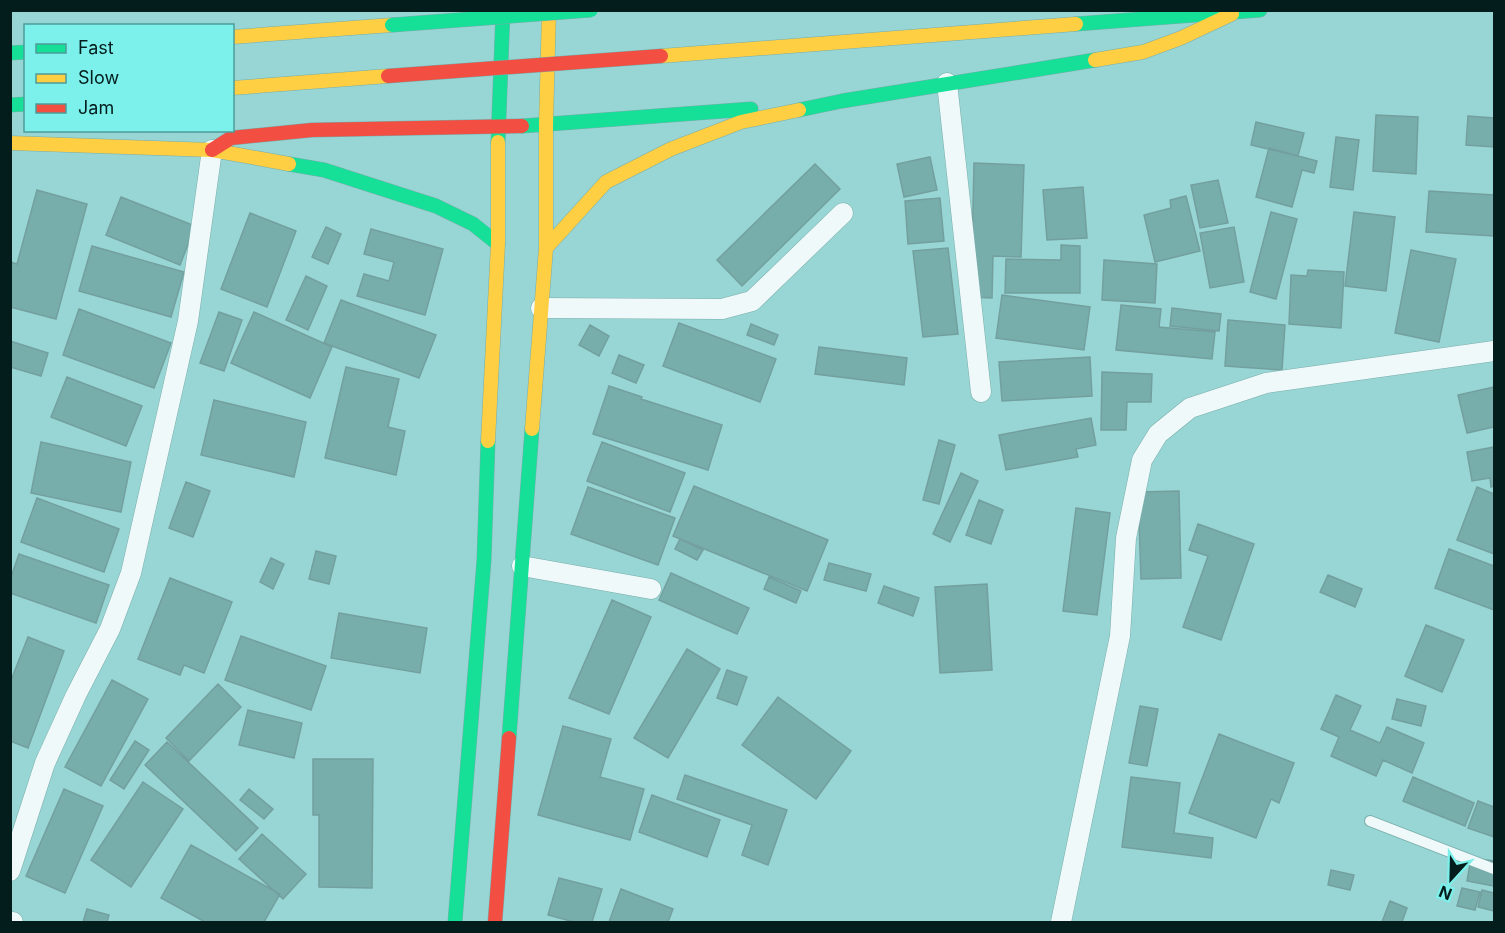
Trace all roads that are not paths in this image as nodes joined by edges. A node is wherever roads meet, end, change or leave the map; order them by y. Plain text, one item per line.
1 (503, 10) edge
2 (549, 10) edge
3 (591, 10) edge
4 (1260, 10) edge
5 (1235, 12) junction
6 (234, 37) edge
7 (947, 83) junction
8 (234, 88) edge
9 (842, 101) junction
10 (546, 125) junction
11 (498, 127) junction
12 (10, 143) edge
13 (212, 150) junction
14 (843, 213) dead end
15 (498, 244) junction
16 (546, 248) junction
17 (542, 308) junction
18 (1494, 351) edge
19 (981, 392) dead end
20 (522, 566) junction
21 (651, 589) dead end
22 (1370, 821) dead end
23 (1494, 869) edge
24 (10, 871) edge
25 (454, 922) edge
26 (495, 922) edge
27 (1061, 922) edge

1 - 11 main road
2 - 10 main road
3 - 6 main road, bridge
4 - 5 main road
5 - 7 main road
5 - 8 main road, bridge
7 - 9 main road
7 - 19 street
9 - 10 main road
9 - 16 main road
10 - 11 main road
10 - 16 main road
11 - 13 main road
11 - 15 main road
12 - 13 main road
13 - 15 main road
13 - 24 street
14 - 17 street
15 - 25 main road
16 - 17 main road
17 - 20 main road
18 - 27 street
20 - 21 street
20 - 26 main road
22 - 23 lane

